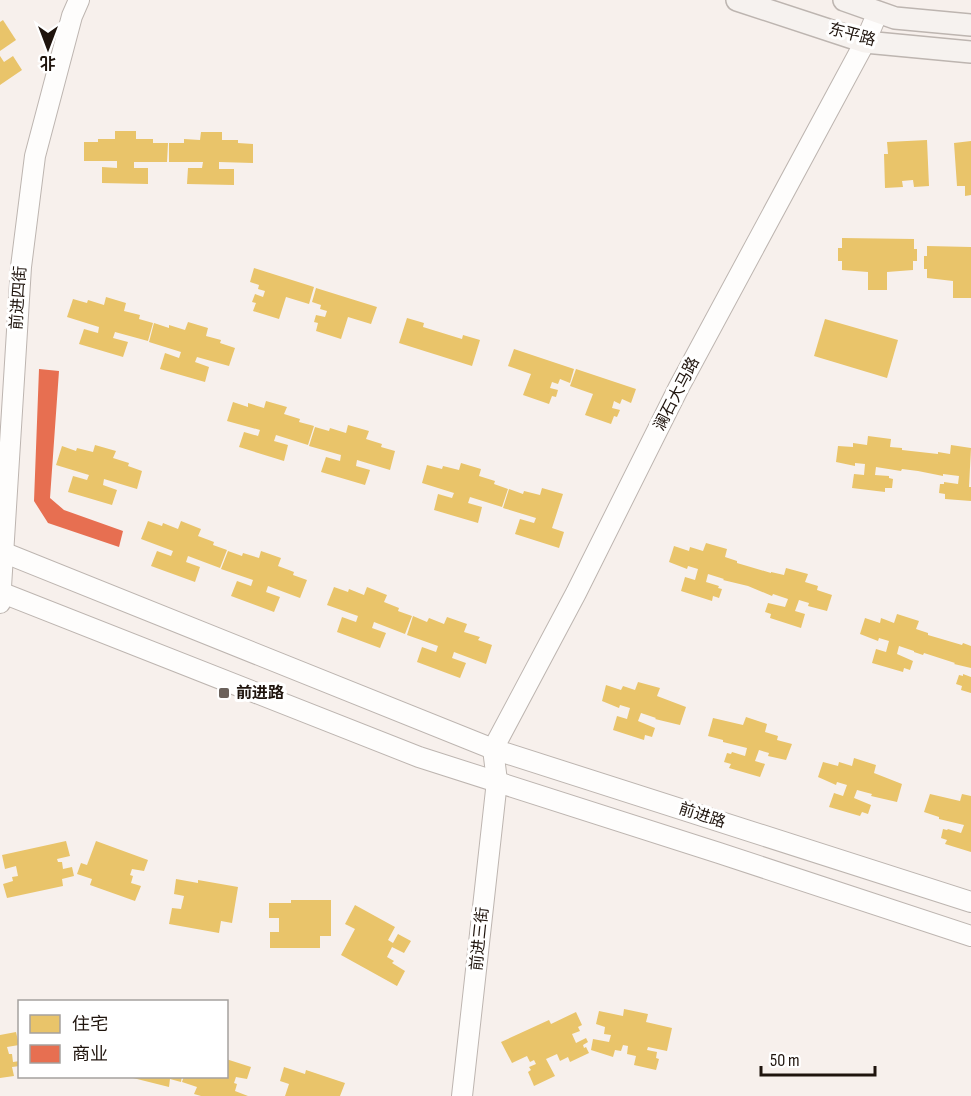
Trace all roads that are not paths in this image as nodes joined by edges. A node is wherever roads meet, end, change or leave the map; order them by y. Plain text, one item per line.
1 (79, 0) edge
2 (737, 0) edge
3 (844, 0) edge
4 (878, 12) junction
5 (971, 25) edge
6 (865, 42) junction
7 (971, 52) edge
8 (1, 551) edge
9 (1, 596) edge
10 (493, 749) junction
11 (497, 781) junction
12 (971, 902) edge
13 (971, 936) edge
14 (462, 1096) edge

1 - 8 street, 前进四街
2 - 6 main road, 东平路
3 - 4 main road, 东平路
4 - 5 main road, 东平路
4 - 6 street, 澜石大马路
6 - 7 main road, 东平路
6 - 10 street, 澜石大马路
8 - 9 street, 前进四街
8 - 10 street, 前进路
9 - 11 street, 前进路
10 - 11 street
10 - 12 street, 前进路
11 - 13 street, 前进路
11 - 14 street, 前进三街

